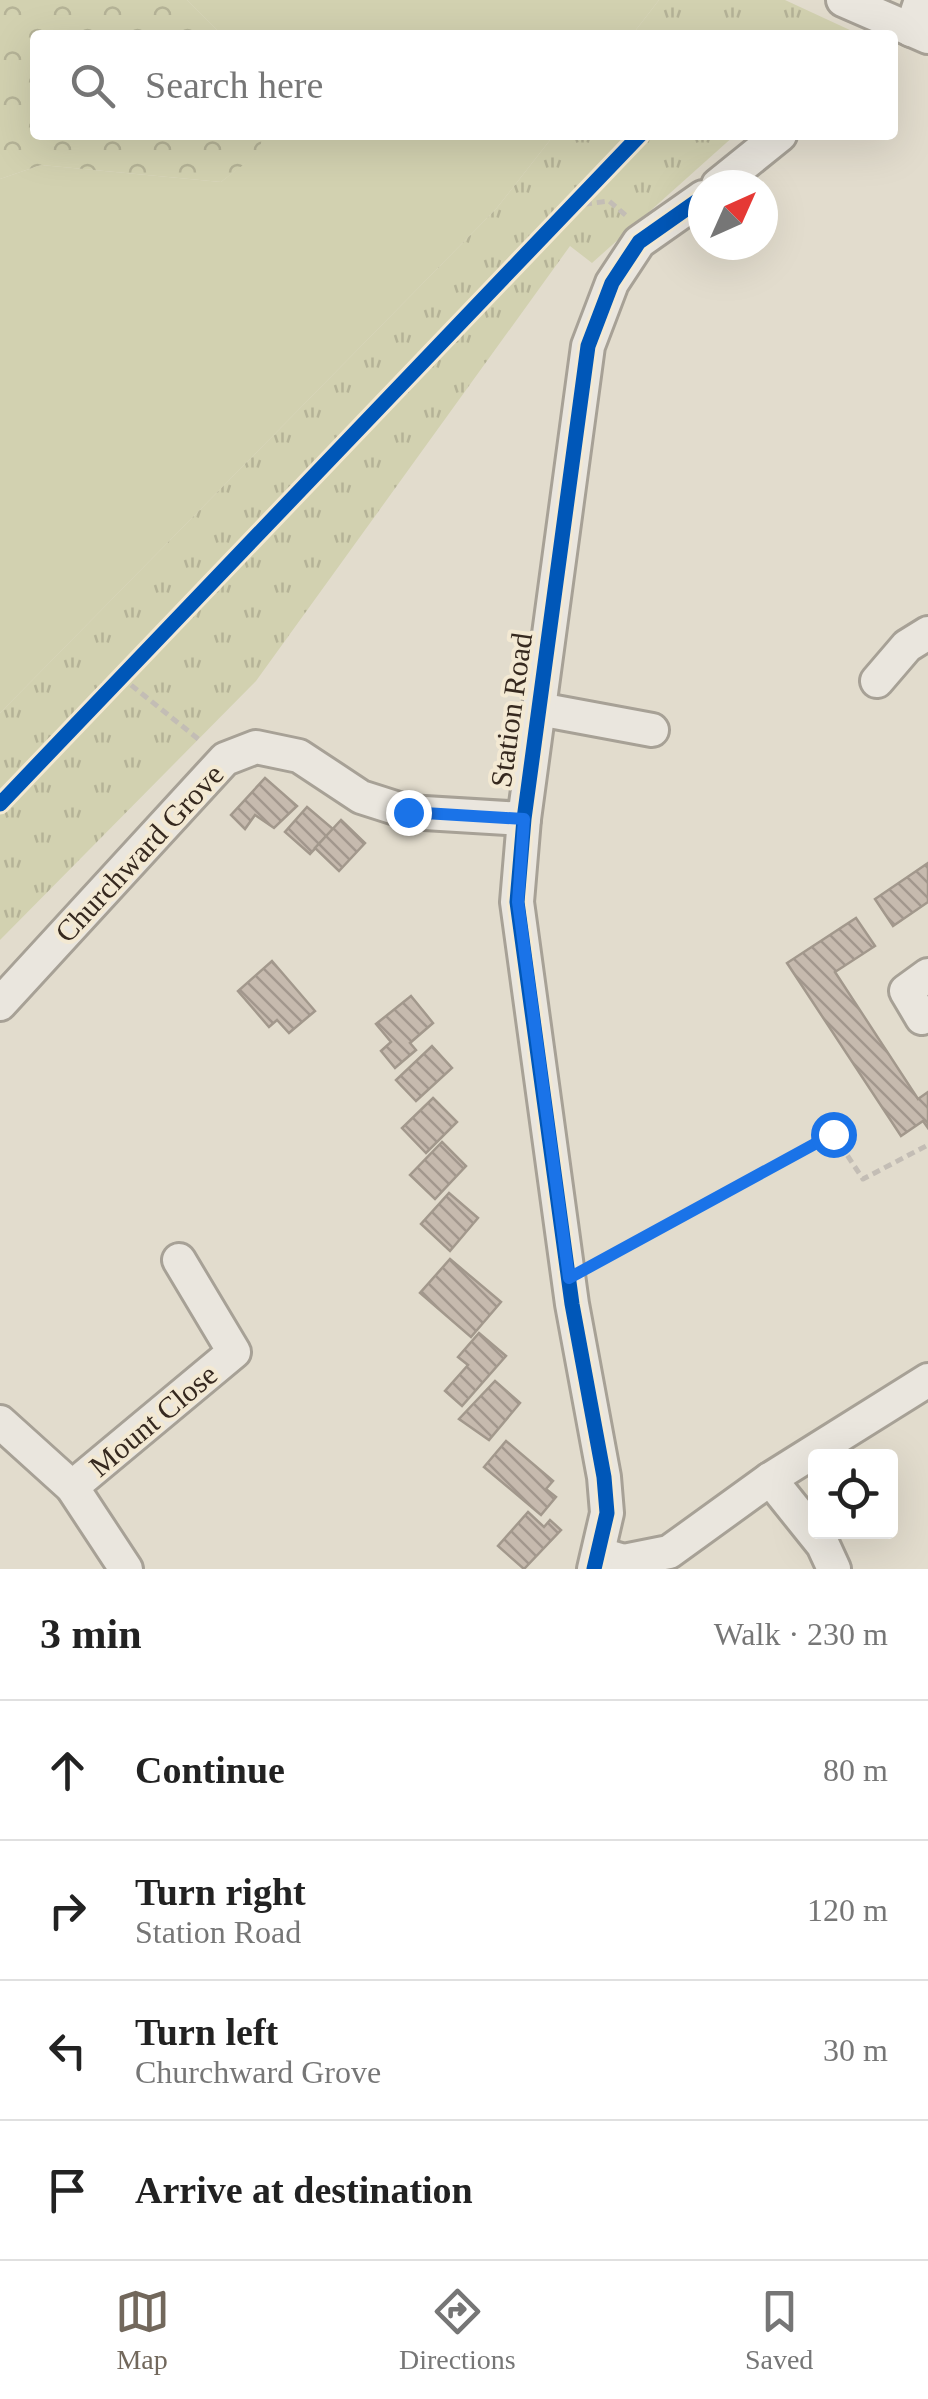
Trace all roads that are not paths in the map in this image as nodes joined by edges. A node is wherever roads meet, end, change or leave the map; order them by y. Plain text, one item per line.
1 (844, 0) edge
2 (913, 28) edge
3 (774, 140) edge
4 (737, 170) edge
5 (688, 209) edge
6 (928, 633) edge
7 (877, 680) dead end
8 (539, 710) junction
9 (652, 730) dead end
10 (524, 819) junction
11 (0, 1004) edge
12 (180, 1260) dead end
13 (928, 1380) edge
14 (0, 1422) edge
15 (770, 1478) junction
16 (72, 1488) junction
17 (597, 1562) edge
18 (126, 1569) edge
19 (834, 1569) edge

1 - 2 street
3 - 4 street
5 - 8 street, Station Road
6 - 7 street
8 - 9 street
8 - 10 street, Station Road
10 - 11 street, Churchward Grove
10 - 17 street, Station Road
12 - 16 street, Mount Close
13 - 15 street
14 - 16 street
15 - 17 street
15 - 19 street
16 - 18 street

